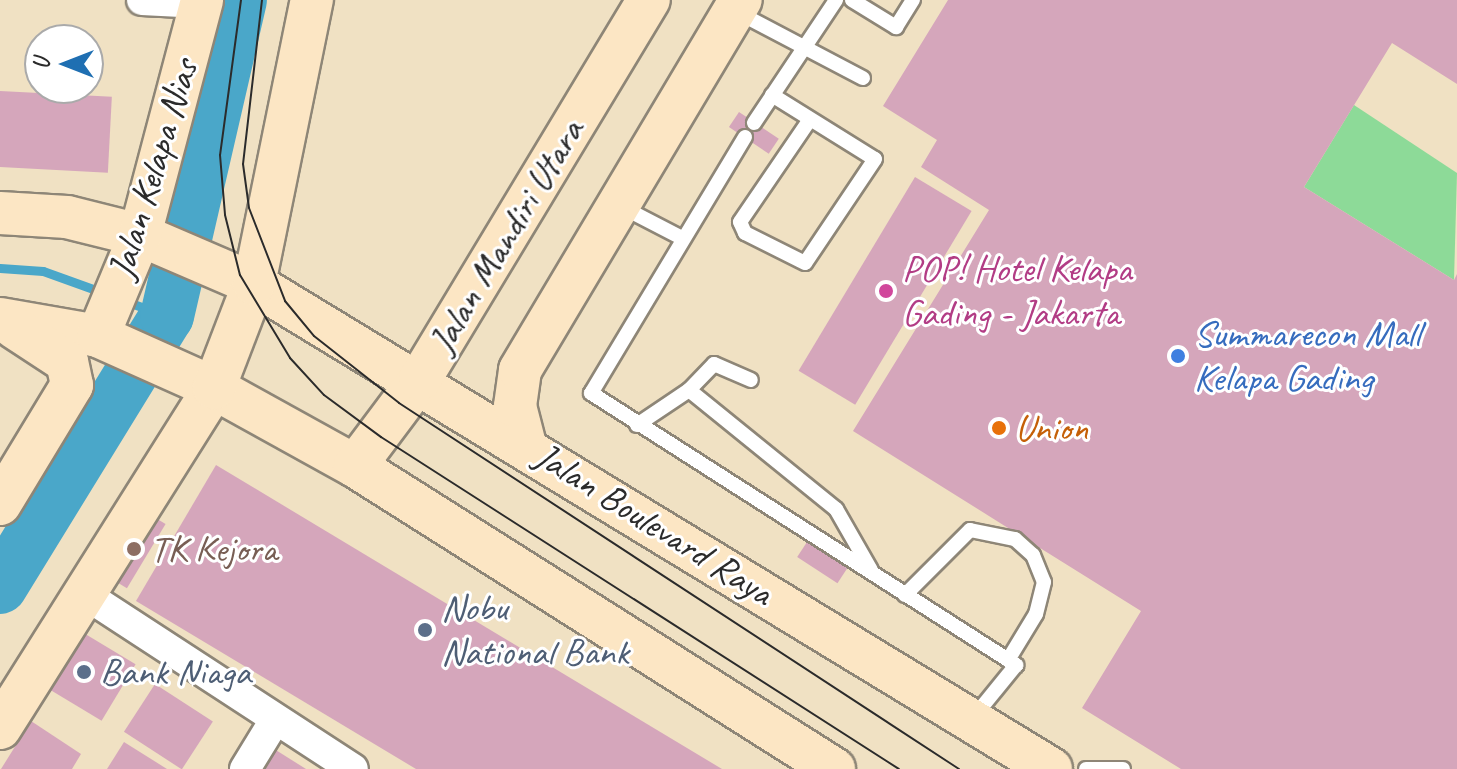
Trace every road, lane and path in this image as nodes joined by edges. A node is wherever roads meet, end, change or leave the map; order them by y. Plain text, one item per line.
1 (142, 0) edge
2 (312, 0) edge
3 (836, 0) edge
4 (852, 0) edge
5 (913, 0) edge
6 (202, 2) edge
7 (643, 2) edge
8 (738, 5) edge
9 (804, 46) junction
10 (863, 78) dead end
11 (772, 95) junction
12 (809, 121) junction
13 (754, 123) dead end
14 (745, 137) dead end
15 (619, 206) junction
16 (0, 213) edge
17 (682, 238) junction
18 (139, 248) junction
19 (254, 284) junction
20 (0, 319) edge
21 (112, 333) junction
22 (420, 379) junction
23 (751, 380) dead end
24 (200, 382) junction
25 (689, 390) junction
26 (637, 425) junction
27 (525, 445) junction
28 (355, 466) junction
29 (0, 504) edge
30 (874, 574) junction
31 (83, 593) junction
32 (905, 595) junction
33 (1008, 660) junction
34 (972, 718) junction
35 (275, 720) junction
36 (0, 728) edge
37 (245, 769) edge
38 (353, 769) edge
39 (834, 769) edge
40 (1051, 769) edge
41 (1086, 769) edge
42 (1123, 769) edge

1 - 6 street
2 - 19 main road
3 - 9 lane
4 - 5 lane
6 - 18 main road, Jalan Kelapa Nias
7 - 22 main road, Jalan Mandiri Utara
8 - 9 lane
8 - 15 main road
9 - 10 lane
9 - 11 lane
11 - 12 lane
11 - 13 lane
12 - 12 lane
14 - 17 lane
15 - 17 lane
15 - 27 main road
16 - 18 main road, Jalan Boulevard Raya
17 - 26 lane
18 - 19 main road, Jalan Boulevard Raya
18 - 21 main road, Jalan Kelapa Nias
19 - 22 main road, Jalan Boulevard Raya
19 - 24 main road
20 - 21 main road
20 - 29 main road
21 - 24 main road
22 - 27 main road, Jalan Boulevard Raya
22 - 28 main road, Jalan Mandiri Utara
23 - 25 lane
24 - 28 main road
24 - 31 main road
25 - 26 lane
25 - 30 lane
26 - 30 lane
27 - 34 main road, Jalan Boulevard Raya
28 - 39 main road
30 - 32 lane
31 - 35 street
31 - 36 main road
32 - 33 lane
32 - 33 lane
33 - 34 lane
34 - 40 main road, Jalan Boulevard Raya
35 - 37 street
35 - 38 street
41 - 42 lane

